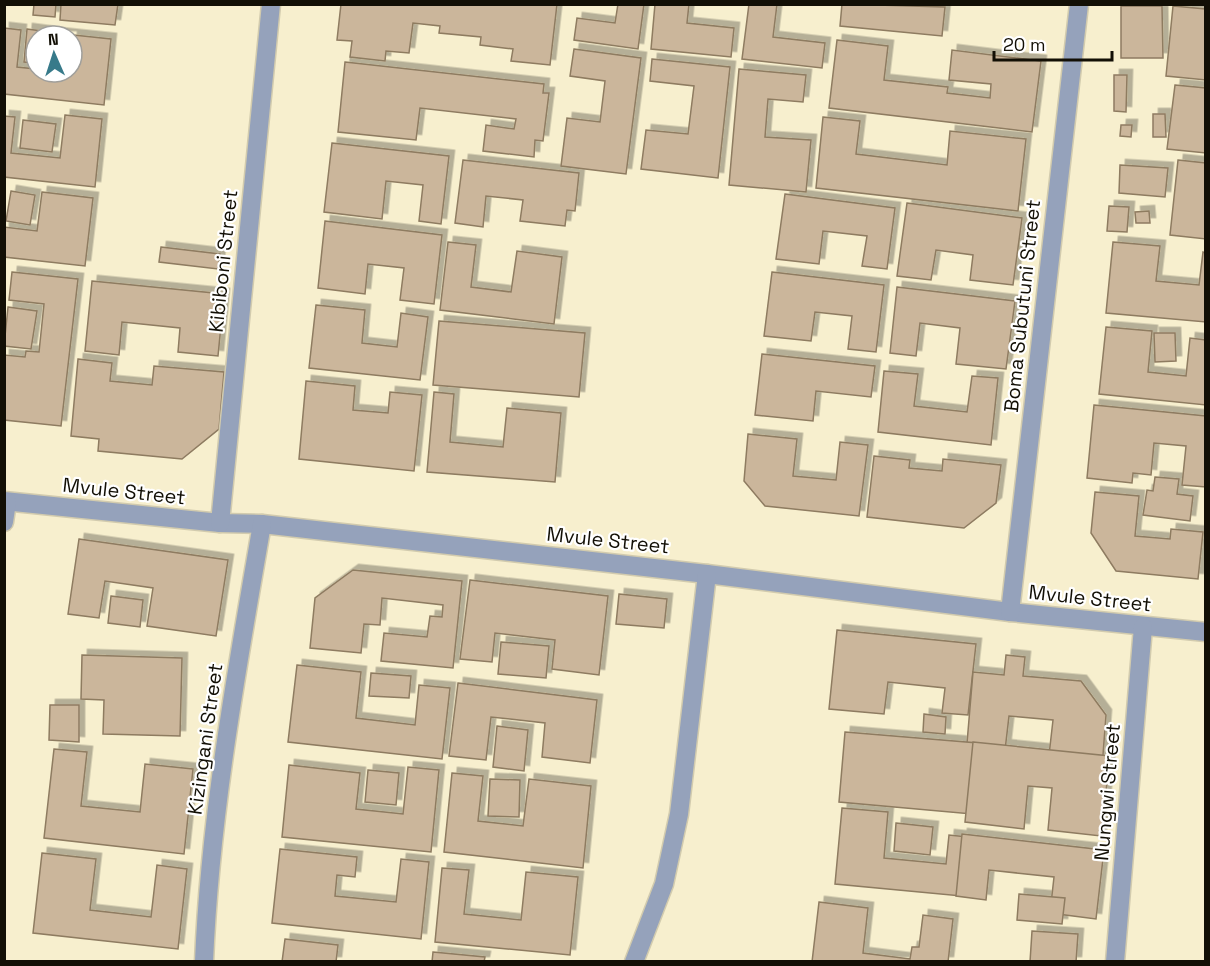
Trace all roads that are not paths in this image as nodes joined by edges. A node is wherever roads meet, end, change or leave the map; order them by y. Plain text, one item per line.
1 (271, 4) edge
2 (1079, 4) edge
3 (6, 502) edge
4 (4, 522) edge
5 (220, 523) junction
6 (262, 524) junction
7 (707, 574) junction
8 (1010, 612) junction
9 (1143, 627) junction
10 (1206, 632) edge
11 (204, 962) edge
12 (634, 962) edge
13 (1115, 962) edge

1 - 5 street, Kibiboni Street
2 - 8 street, Boma Subutuni Street
3 - 4 street
3 - 5 street, Mvule Street
5 - 6 street, Mvule Street
6 - 7 street, Mvule Street
6 - 11 street, Kizingani Street
7 - 8 street, Mvule Street
7 - 12 street
8 - 9 street, Mvule Street
9 - 10 street, Mvule Street
9 - 13 street, Nungwi Street

